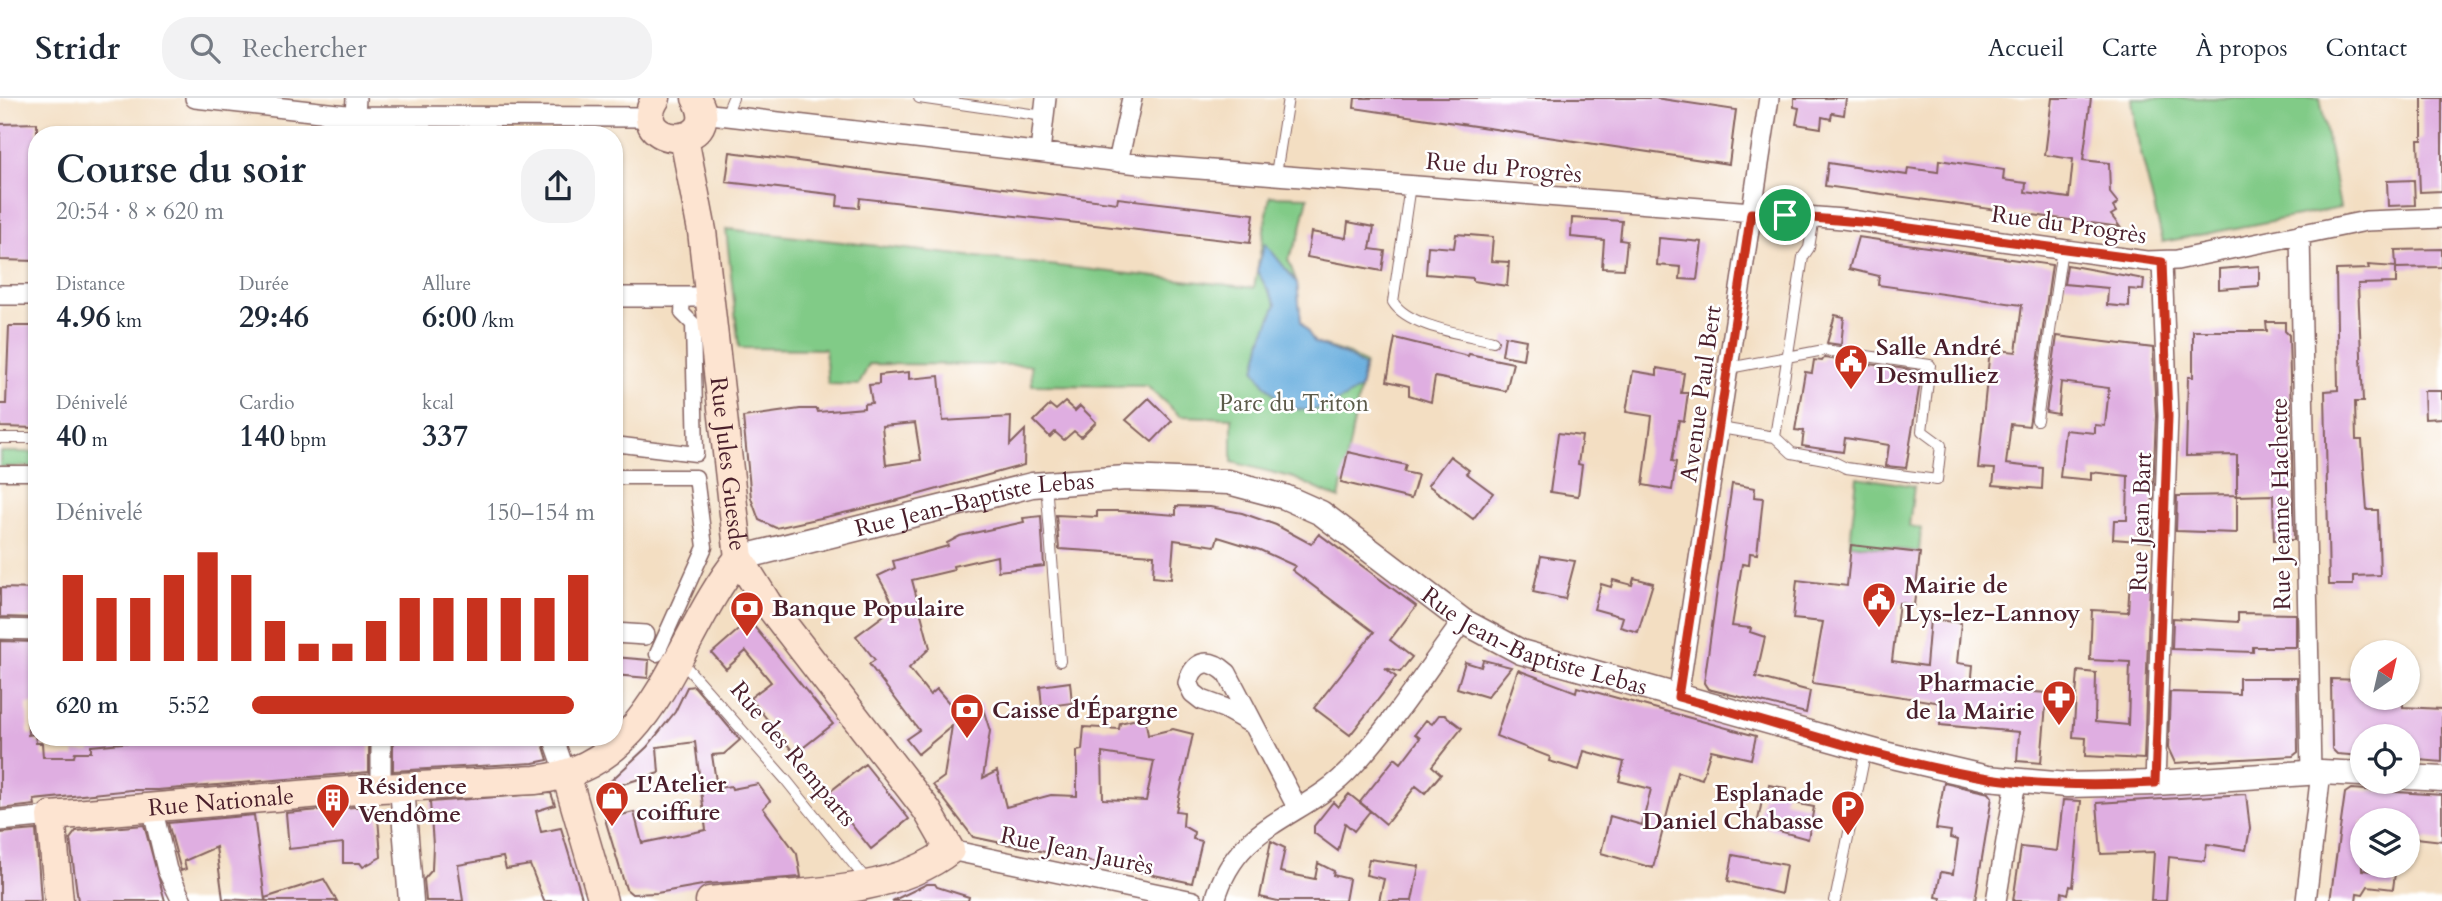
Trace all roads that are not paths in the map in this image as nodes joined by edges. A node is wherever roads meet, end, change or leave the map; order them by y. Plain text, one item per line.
1 (195, 98) edge
2 (919, 98) edge
3 (1132, 98) edge
4 (1288, 98) edge
5 (1769, 98) edge
6 (714, 106) edge
7 (356, 107) edge
8 (1045, 107) edge
9 (654, 108) edge
10 (684, 138) junction
11 (1040, 152) junction
12 (1118, 162) junction
13 (1276, 174) junction
14 (1410, 185) junction
15 (1751, 213) junction
16 (1814, 217) junction
17 (2442, 218) edge
18 (2300, 234) junction
19 (2062, 249) junction
20 (2162, 262) junction
21 (0, 295) edge
22 (28, 295) edge
23 (623, 297) edge
24 (696, 297) junction
25 (1493, 341) dead end
26 (1787, 357) junction
27 (1729, 368) junction
28 (2037, 421) dead end
29 (1720, 428) junction
30 (1775, 437) junction
31 (0, 438) edge
32 (28, 438) edge
33 (623, 445) edge
34 (695, 454) junction
35 (0, 473) edge
36 (28, 473) edge
37 (623, 477) edge
38 (696, 477) junction
39 (1045, 483) junction
40 (738, 558) junction
41 (1463, 621) junction
42 (0, 629) edge
43 (28, 630) edge
44 (623, 634) edge
45 (645, 635) dead end
46 (667, 656) junction
47 (1060, 660) dead end
48 (1678, 697) junction
49 (1254, 725) dead end
50 (623, 741) edge
51 (383, 746) edge
52 (556, 746) edge
53 (618, 746) edge
54 (1866, 749) junction
55 (2316, 772) junction
56 (2350, 773) edge
57 (566, 774) junction
58 (2420, 778) edge
59 (2442, 779) edge
60 (2016, 781) junction
61 (2155, 783) junction
62 (391, 788) junction
63 (152, 807) junction
64 (1297, 807) junction
65 (51, 816) junction
66 (0, 821) edge
67 (950, 850) junction
68 (868, 883) junction
69 (59, 901) edge
70 (182, 901) edge
71 (411, 901) edge
72 (604, 901) edge
73 (710, 901) edge
74 (1193, 901) edge
75 (1214, 901) edge
76 (1835, 901) edge
77 (1996, 901) edge
78 (2306, 901) edge

1 - 7 street
2 - 8 lane
3 - 12 street
4 - 13 lane
5 - 15 street, Avenue Paul Bert
6 - 10 main road
6 - 11 street, Rue du Progrès
7 - 9 street
8 - 11 street
9 - 10 main road
10 - 24 main road, Rue Jules Guesde
11 - 12 street, Rue du Progrès
12 - 13 street, Rue du Progrès
13 - 14 street, Rue du Progrès
14 - 15 street, Rue du Progrès
14 - 25 lane
15 - 16 street, Rue du Progrès
15 - 27 street, Avenue Paul Bert
16 - 19 street, Rue du Progrès
16 - 26 lane
17 - 18 street, Rue du Progrès
18 - 20 street, Rue du Progrès
18 - 55 street, Rue Jeanne Hachette
19 - 20 street, Rue du Progrès
19 - 28 lane
20 - 61 street, Rue Jean Bart
21 - 22 street
23 - 24 street
24 - 34 street
24 - 40 main road, Rue Jules Guesde
26 - 27 lane
26 - 30 lane
26 - 30 lane
27 - 29 street, Avenue Paul Bert
29 - 30 lane
29 - 48 street, Avenue Paul Bert
31 - 32 lane
33 - 34 street
34 - 38 street
35 - 36 street
37 - 38 street
38 - 46 street
39 - 40 street, Rue Jean-Baptiste Lebas
39 - 41 street, Rue Jean-Baptiste Lebas
39 - 47 lane
40 - 46 main road, Rue Nationale
40 - 67 main road, Rue Jules Guesde
41 - 48 street, Rue Jean-Baptiste Lebas
41 - 64 street
42 - 43 street
44 - 45 street
46 - 50 main road, Rue Nationale
46 - 68 lane, Rue des Remparts
48 - 54 street, Rue Jean-Baptiste Lebas
49 - 64 street
51 - 62 street
52 - 57 street
53 - 57 main road, Rue Nationale
54 - 60 street, Rue Jean-Baptiste Lebas
54 - 76 lane
55 - 56 street, Rue Jean-Baptiste Lebas
55 - 61 street, Rue Jean-Baptiste Lebas
55 - 78 street, Rue Jeanne Hachette
57 - 62 main road, Rue Nationale
57 - 72 main road
58 - 59 street
60 - 61 street, Rue Jean-Baptiste Lebas
60 - 77 street
62 - 63 main road, Rue Nationale
62 - 71 street
63 - 65 main road, Rue Nationale
63 - 70 street
64 - 75 street
65 - 66 street, Rue Nationale
65 - 69 main road
67 - 68 main road
67 - 74 street, Rue Jean Jaurès
68 - 73 main road

